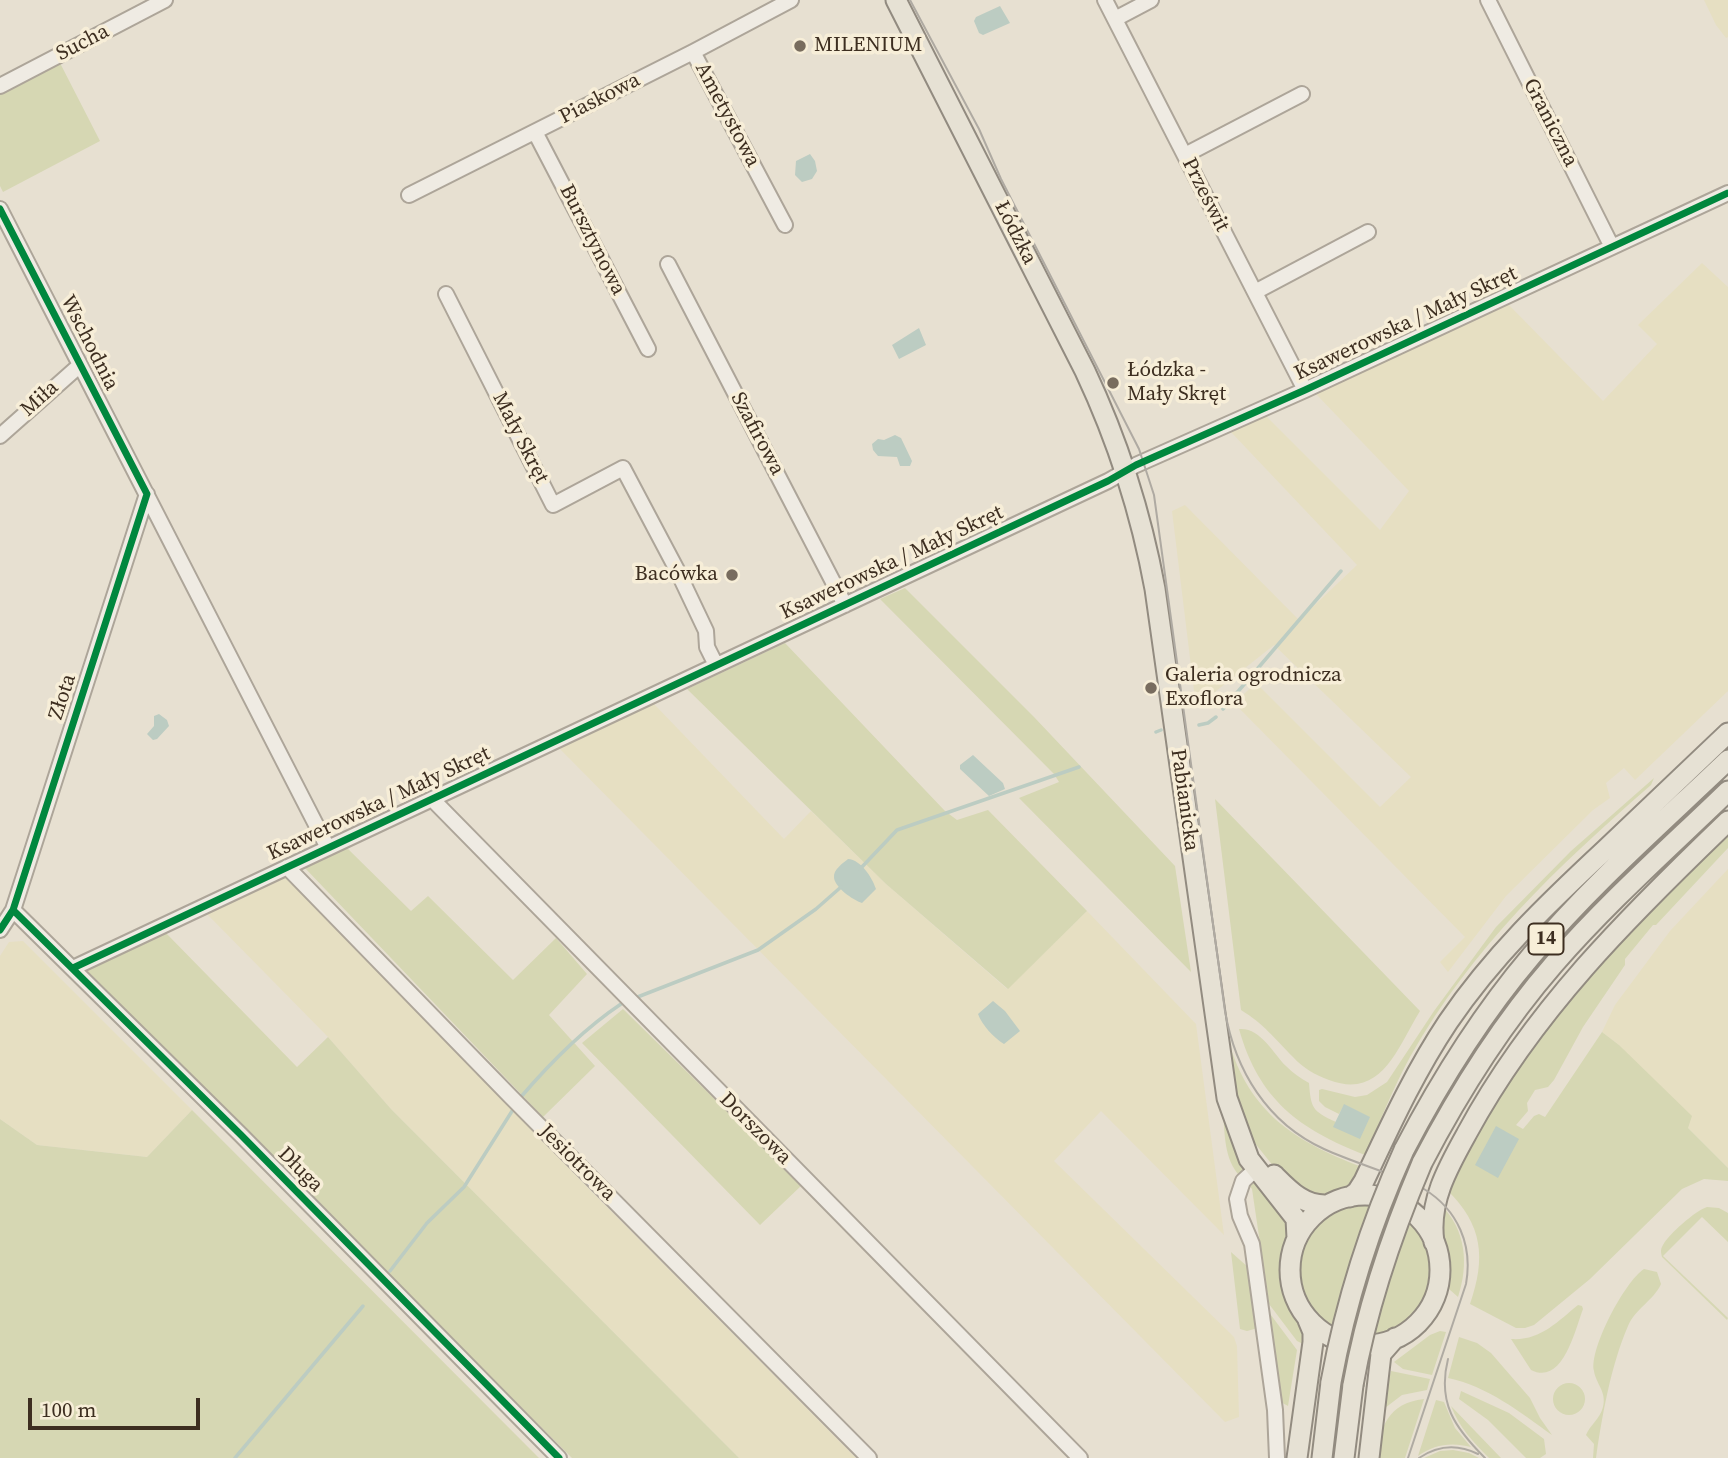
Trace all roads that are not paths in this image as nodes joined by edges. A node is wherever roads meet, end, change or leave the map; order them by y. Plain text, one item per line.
1 (165, 0) edge
2 (790, 0) edge
3 (896, 0) edge
4 (1105, 0) edge
5 (1151, 0) edge
6 (1488, 0) edge
7 (1115, 19) junction
8 (693, 52) junction
9 (0, 86) edge
10 (1301, 94) dead end
11 (535, 132) junction
12 (1185, 155) junction
13 (1728, 193) edge
14 (409, 195) dead end
15 (0, 209) edge
16 (785, 225) dead end
17 (1368, 232) dead end
18 (1612, 247) junction
19 (668, 264) dead end
20 (1255, 292) junction
21 (446, 294) dead end
22 (648, 349) dead end
23 (80, 365) junction
24 (1306, 390) junction
25 (0, 436) edge
26 (1125, 471) junction
27 (147, 494) junction
28 (845, 605) junction
29 (716, 665) junction
30 (1728, 733) edge
31 (1728, 760) edge
32 (1728, 791) edge
33 (432, 799) junction
34 (1728, 821) edge
35 (328, 848) junction
36 (287, 867) junction
37 (12, 910) junction
38 (0, 930) edge
39 (73, 968) junction
40 (1238, 1131) junction
41 (1256, 1169) junction
42 (1441, 1183) junction
43 (1350, 1197) junction
44 (1396, 1202) junction
45 (1327, 1205) junction
46 (1297, 1238) junction
47 (1434, 1242) junction
48 (1308, 1320) junction
49 (1395, 1338) junction
50 (559, 1458) edge
51 (869, 1458) edge
52 (1080, 1458) edge
53 (1277, 1458) edge
54 (1297, 1458) edge
55 (1322, 1458) edge
56 (1344, 1458) edge
57 (1369, 1458) edge

1 - 9 street, Sucha
2 - 8 street, Piaskowa
3 - 26 main road, Łódzka
4 - 7 street, Prześwit
5 - 7 street
6 - 18 street, Graniczna
7 - 12 street, Prześwit
8 - 11 street, Piaskowa
8 - 16 street, Ametystowa
10 - 12 street
11 - 14 street, Piaskowa
11 - 22 street, Bursztynowa
12 - 20 street, Prześwit
13 - 18 street, Ksawerowska / Mały Skręt
15 - 23 street, Wschodnia
17 - 20 street
18 - 24 street, Ksawerowska / Mały Skręt
19 - 28 street, Szafirowa
20 - 24 street, Prześwit
21 - 29 street, Mały Skręt
23 - 25 street, Miła
23 - 27 street, Wschodnia
24 - 26 street, Ksawerowska / Mały Skręt
26 - 28 street, Ksawerowska / Mały Skręt
26 - 40 main road, Pabianicka
27 - 35 street, Wschodnia
27 - 37 street, Złota
28 - 29 street, Ksawerowska / Mały Skręt
29 - 33 street, Ksawerowska / Mały Skręt
30 - 43 main road
31 - 55 main road, 14, bridge
32 - 56 main road, 14, bridge
33 - 35 street, Ksawerowska / Mały Skręt
33 - 52 street, Dorszowa
34 - 42 main road
35 - 36 street, Ksawerowska / Mały Skręt
36 - 39 street, Ksawerowska / Mały Skręt
36 - 51 street, Jesiotrowa
37 - 38 street, Złota
37 - 39 street, Długa
39 - 50 street, Długa
40 - 41 main road, Pabianicka
40 - 45 main road, Pabianicka
41 - 46 main road, Pabianicka
41 - 53 street
42 - 44 main road
42 - 47 main road
43 - 44 main road
43 - 45 main road
44 - 47 main road
45 - 46 main road
46 - 48 main road
47 - 49 main road
48 - 49 main road
48 - 54 main road
49 - 57 main road

